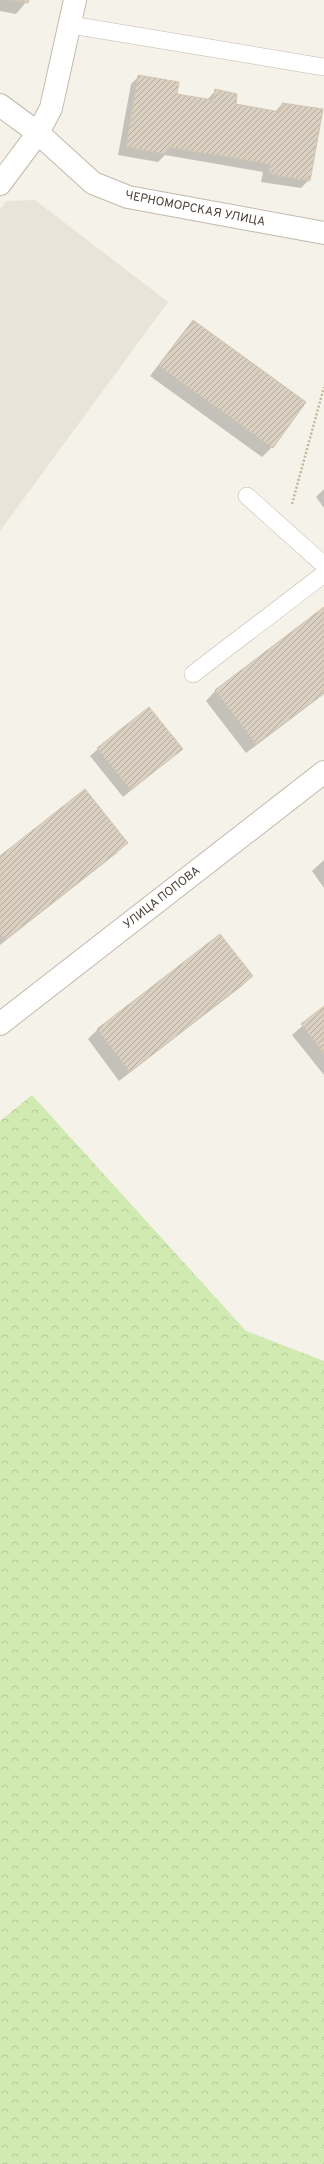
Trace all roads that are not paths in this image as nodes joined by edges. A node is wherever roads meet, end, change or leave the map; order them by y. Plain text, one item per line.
1 (75, 0) edge
2 (71, 25) junction
3 (324, 67) edge
4 (0, 105) edge
5 (38, 133) junction
6 (0, 184) edge
7 (324, 233) edge
8 (247, 496) dead end
9 (324, 565) edge
10 (324, 574) edge
11 (193, 674) dead end
12 (324, 772) edge
13 (0, 1024) edge

1 - 2 street
2 - 3 lane
2 - 5 street
4 - 5 street, ЧЕРНОМОРСКАЯ УЛИЦА
5 - 6 street
5 - 7 street, ЧЕРНОМОРСКАЯ УЛИЦА
8 - 9 lane
10 - 11 lane
12 - 13 street, УЛИЦА ПОПОВА

